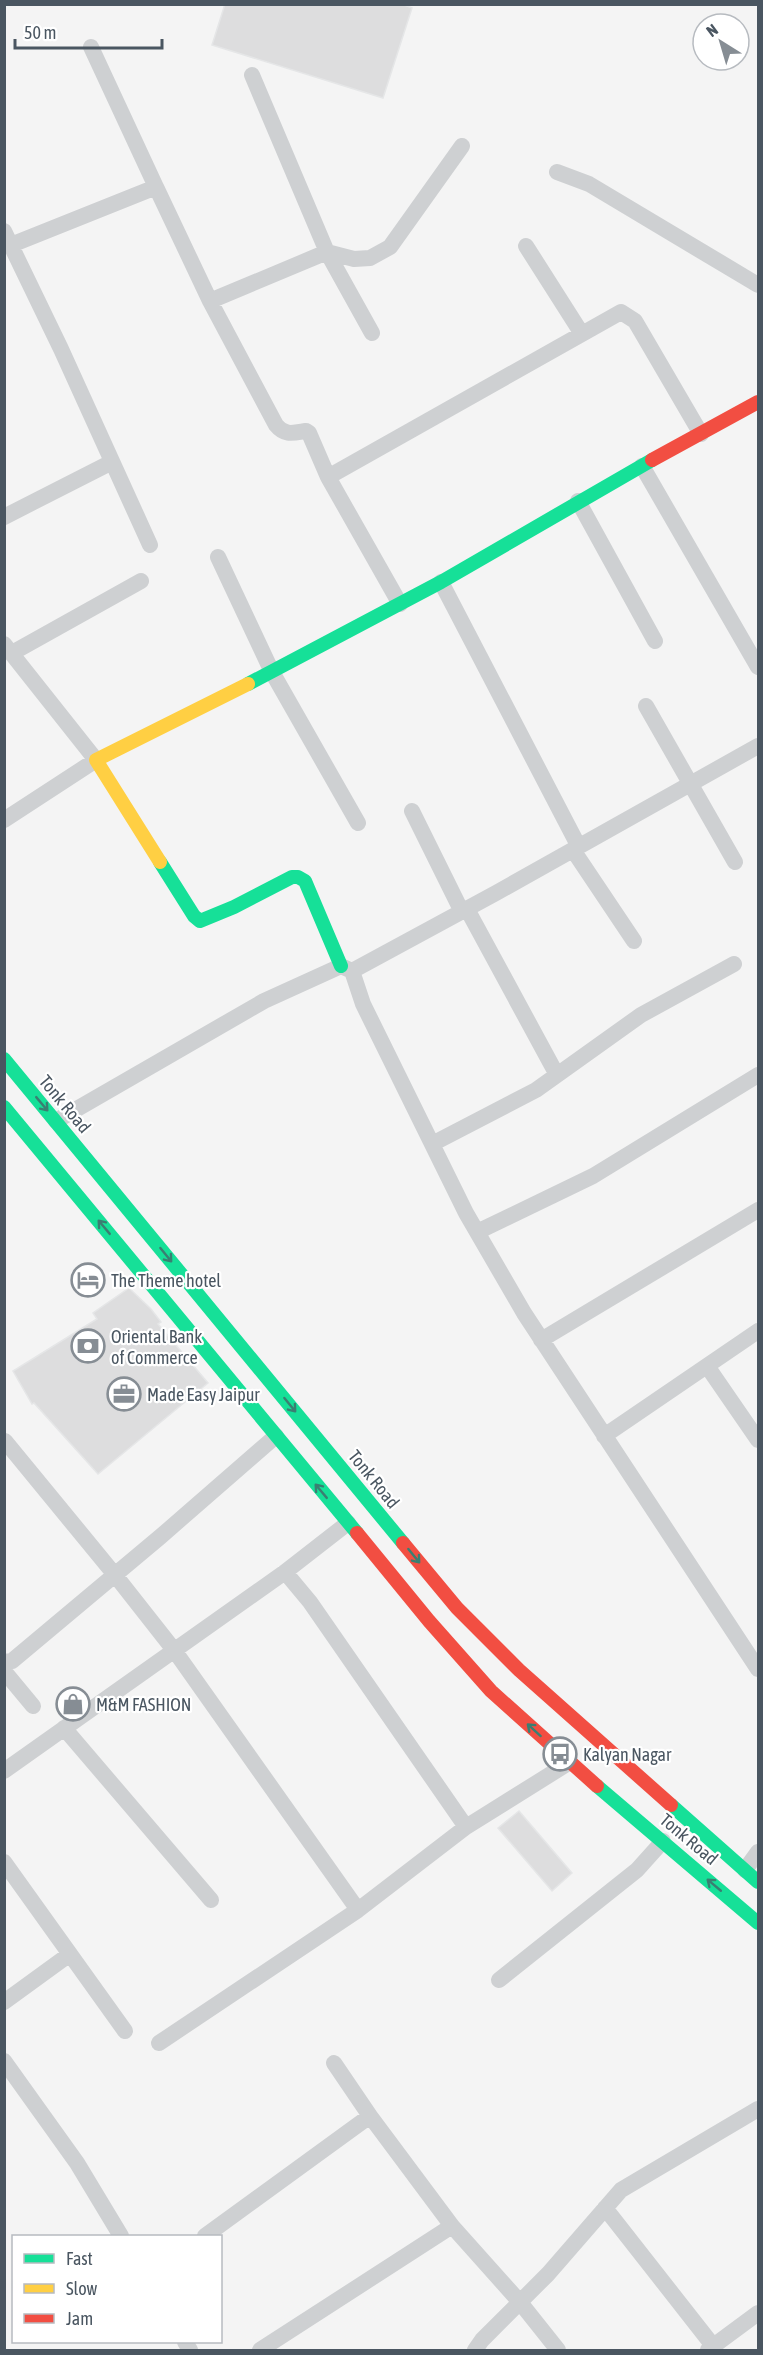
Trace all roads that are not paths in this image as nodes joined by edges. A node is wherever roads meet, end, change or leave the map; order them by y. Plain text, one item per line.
1 (91, 47) dead end
2 (252, 75) dead end
3 (462, 146) dead end
4 (556, 172) dead end
5 (156, 187) junction
6 (8, 238) edge
7 (526, 246) dead end
8 (327, 252) junction
9 (759, 285) edge
10 (210, 301) junction
11 (372, 333) dead end
12 (582, 334) junction
13 (757, 407) edge
14 (701, 434) junction
15 (112, 462) junction
16 (642, 466) junction
17 (328, 477) junction
18 (578, 501) junction
19 (4, 518) edge
20 (150, 545) dead end
21 (218, 557) dead end
22 (141, 581) dead end
23 (441, 582) junction
24 (400, 604) junction
25 (655, 641) dead end
26 (8, 649) edge
27 (759, 667) edge
28 (272, 672) junction
29 (646, 706) dead end
30 (759, 746) edge
31 (96, 760) junction
32 (691, 783) junction
33 (412, 811) dead end
34 (4, 820) edge
35 (358, 823) dead end
36 (576, 848) junction
37 (735, 862) dead end
38 (465, 910) junction
39 (634, 941) dead end
40 (734, 964) dead end
41 (346, 968) junction
42 (4, 1059) edge
43 (557, 1075) junction
44 (759, 1075) edge
45 (4, 1107) edge
46 (56, 1122) junction
47 (432, 1144) junction
48 (759, 1209) edge
49 (477, 1232) junction
50 (759, 1331) edge
51 (542, 1340) junction
52 (708, 1365) junction
53 (276, 1436) junction
54 (604, 1436) junction
55 (759, 1440) edge
56 (5, 1441) edge
57 (348, 1523) junction
58 (285, 1572) junction
59 (115, 1575) junction
60 (174, 1650) junction
61 (4, 1662) edge
62 (759, 1669) edge
63 (4, 1671) edge
64 (33, 1706) dead end
65 (64, 1728) junction
66 (570, 1762) junction
67 (4, 1771) edge
68 (466, 1827) junction
69 (663, 1841) junction
70 (759, 1852) edge
71 (4, 1862) edge
72 (745, 1870) junction
73 (759, 1882) edge
74 (211, 1900) dead end
75 (358, 1910) junction
76 (759, 1923) edge
77 (70, 1954) junction
78 (499, 1980) dead end
79 (4, 2002) edge
80 (125, 2031) dead end
81 (159, 2043) dead end
82 (4, 2061) edge
83 (334, 2063) dead end
84 (759, 2109) edge
85 (370, 2116) junction
86 (605, 2208) junction
87 (452, 2226) junction
88 (120, 2235) edge
89 (206, 2235) edge
90 (519, 2301) junction
91 (759, 2313) edge
92 (711, 2349) edge
93 (260, 2350) edge
94 (475, 2350) edge
95 (558, 2350) edge

1 - 5 street
2 - 8 street
3 - 8 street
4 - 9 street
5 - 6 street
5 - 10 street
6 - 15 street
7 - 12 street
8 - 10 street
8 - 11 street
10 - 17 street
12 - 14 street
12 - 17 street
13 - 14 main road
14 - 16 main road
15 - 19 street
15 - 20 street
16 - 18 main road
16 - 27 street
17 - 24 street
18 - 23 main road
18 - 25 street
21 - 28 street
22 - 26 street
23 - 24 main road
23 - 36 street
24 - 28 main road
26 - 31 street
28 - 31 main road
28 - 35 street
29 - 32 street
30 - 32 street
31 - 34 street
31 - 41 main road
32 - 36 street
32 - 37 street
33 - 38 street
36 - 38 street
36 - 39 street
38 - 41 street
38 - 43 street
40 - 43 street
41 - 46 street
41 - 47 street
42 -> 46 main road, Tonk Road
43 - 47 street
44 - 49 street
53 -> 45 main road, Tonk Road
46 -> 72 main road, Tonk Road
47 - 49 street
48 - 51 street
49 - 51 street
50 - 52 street
51 - 54 street
52 - 54 street
52 - 55 street
57 -> 53 main road, Tonk Road
53 - 59 street
54 - 62 street
56 - 59 street
57 - 58 street
66 -> 57 main road, Tonk Road
58 - 60 street
58 - 68 street
59 - 60 street
59 - 61 street
60 - 65 street
60 - 75 street
63 - 64 street
65 - 67 street
65 - 74 street
66 - 68 street
66 - 69 main road, Tonk Road
68 - 75 street
76 -> 69 main road, Tonk Road
69 - 78 street
70 - 72 street
71 - 77 street
72 - 73 main road, Tonk Road
75 - 81 street
77 - 79 street
77 - 80 street
82 - 88 street
83 - 85 street
84 - 86 street
85 - 87 street
85 - 89 street
86 - 90 street
86 - 92 street
87 - 90 street
87 - 93 street
90 - 94 street
90 - 95 street
91 - 92 street

